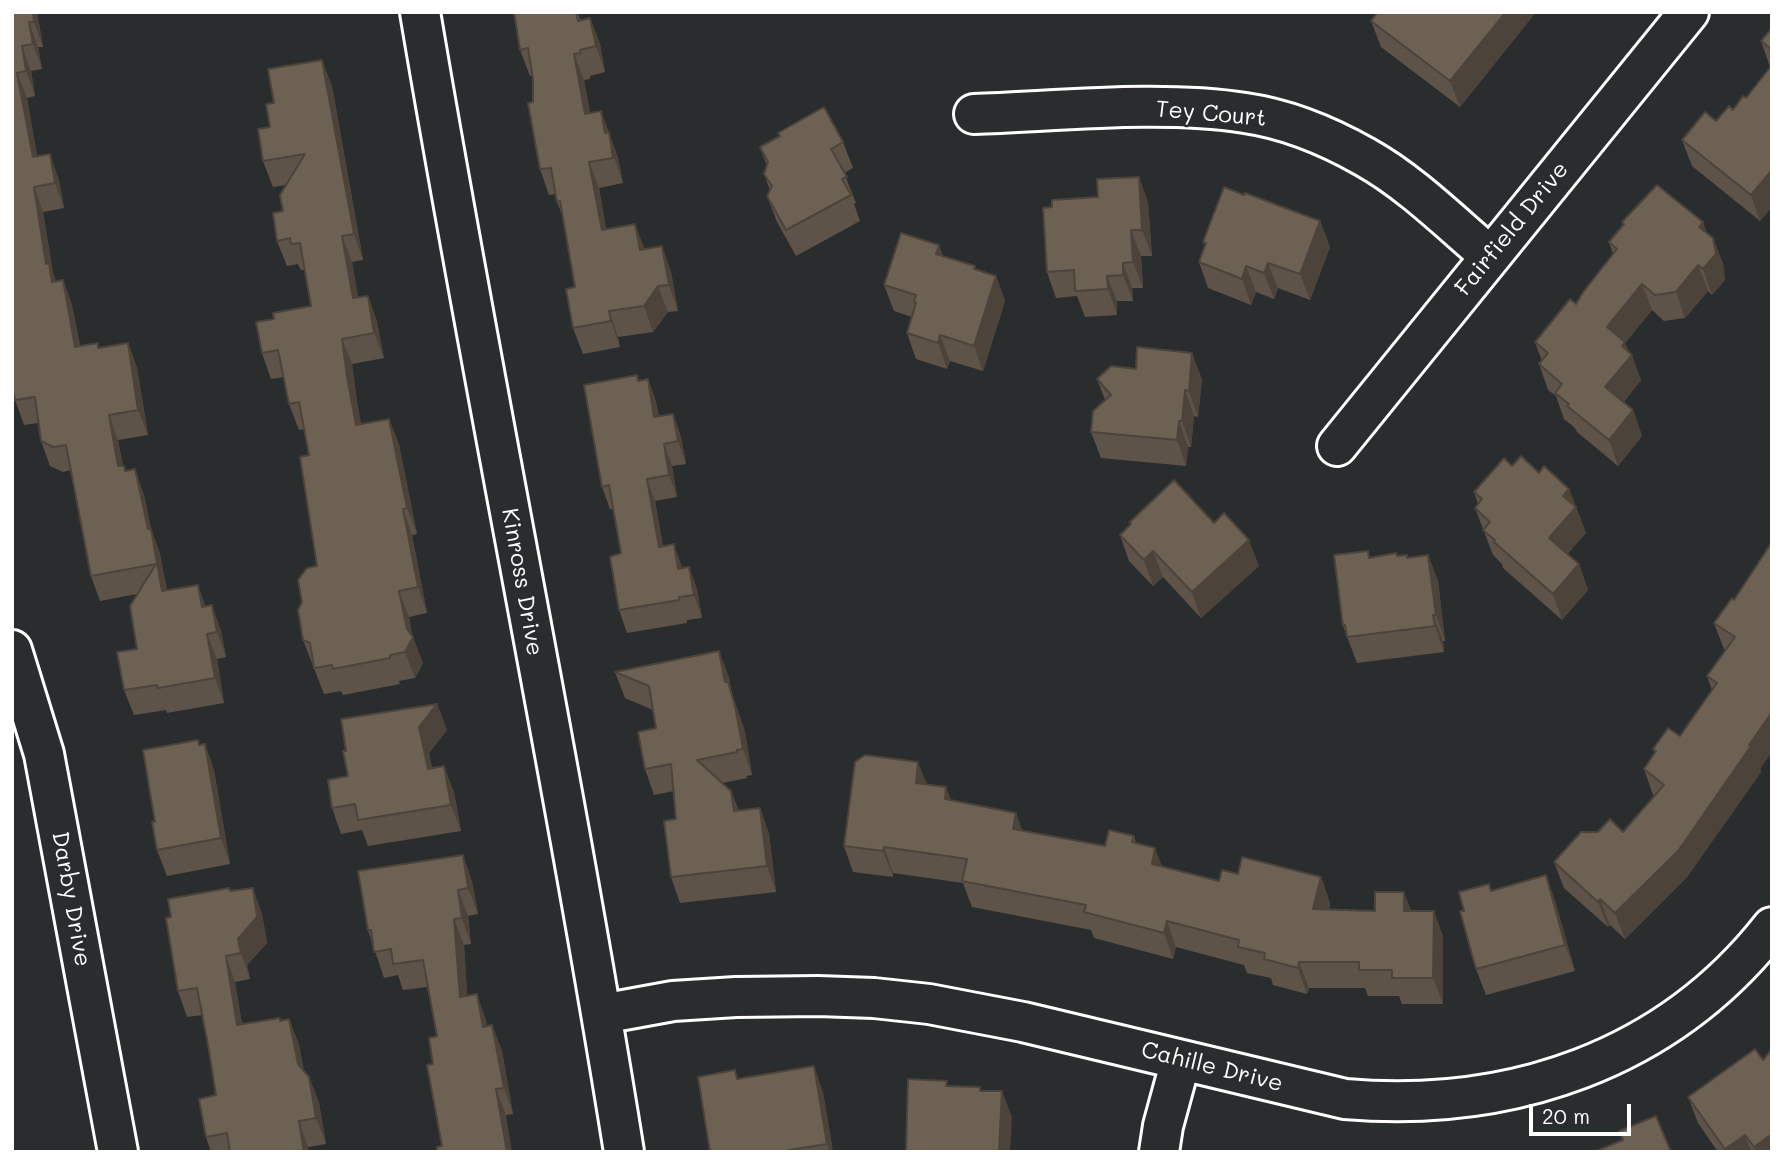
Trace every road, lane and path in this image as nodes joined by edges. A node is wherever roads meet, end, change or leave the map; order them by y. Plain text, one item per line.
1 (420, 12) edge
2 (1689, 12) edge
3 (974, 114) dead end
4 (1490, 256) junction
5 (1337, 446) dead end
6 (12, 650) edge
7 (1772, 927) edge
8 (602, 1014) junction
9 (1181, 1060) junction
10 (118, 1152) edge
11 (624, 1152) edge
12 (1159, 1152) edge

1 - 8 street, Kinross Drive
2 - 4 street, Fairfield Drive
3 - 4 street, Tey Court
4 - 5 street, Fairfield Drive
6 - 10 street, Darby Drive
7 - 9 street, Cahille Drive
8 - 9 street, Cahille Drive
8 - 11 street, Kinross Drive
9 - 12 street

